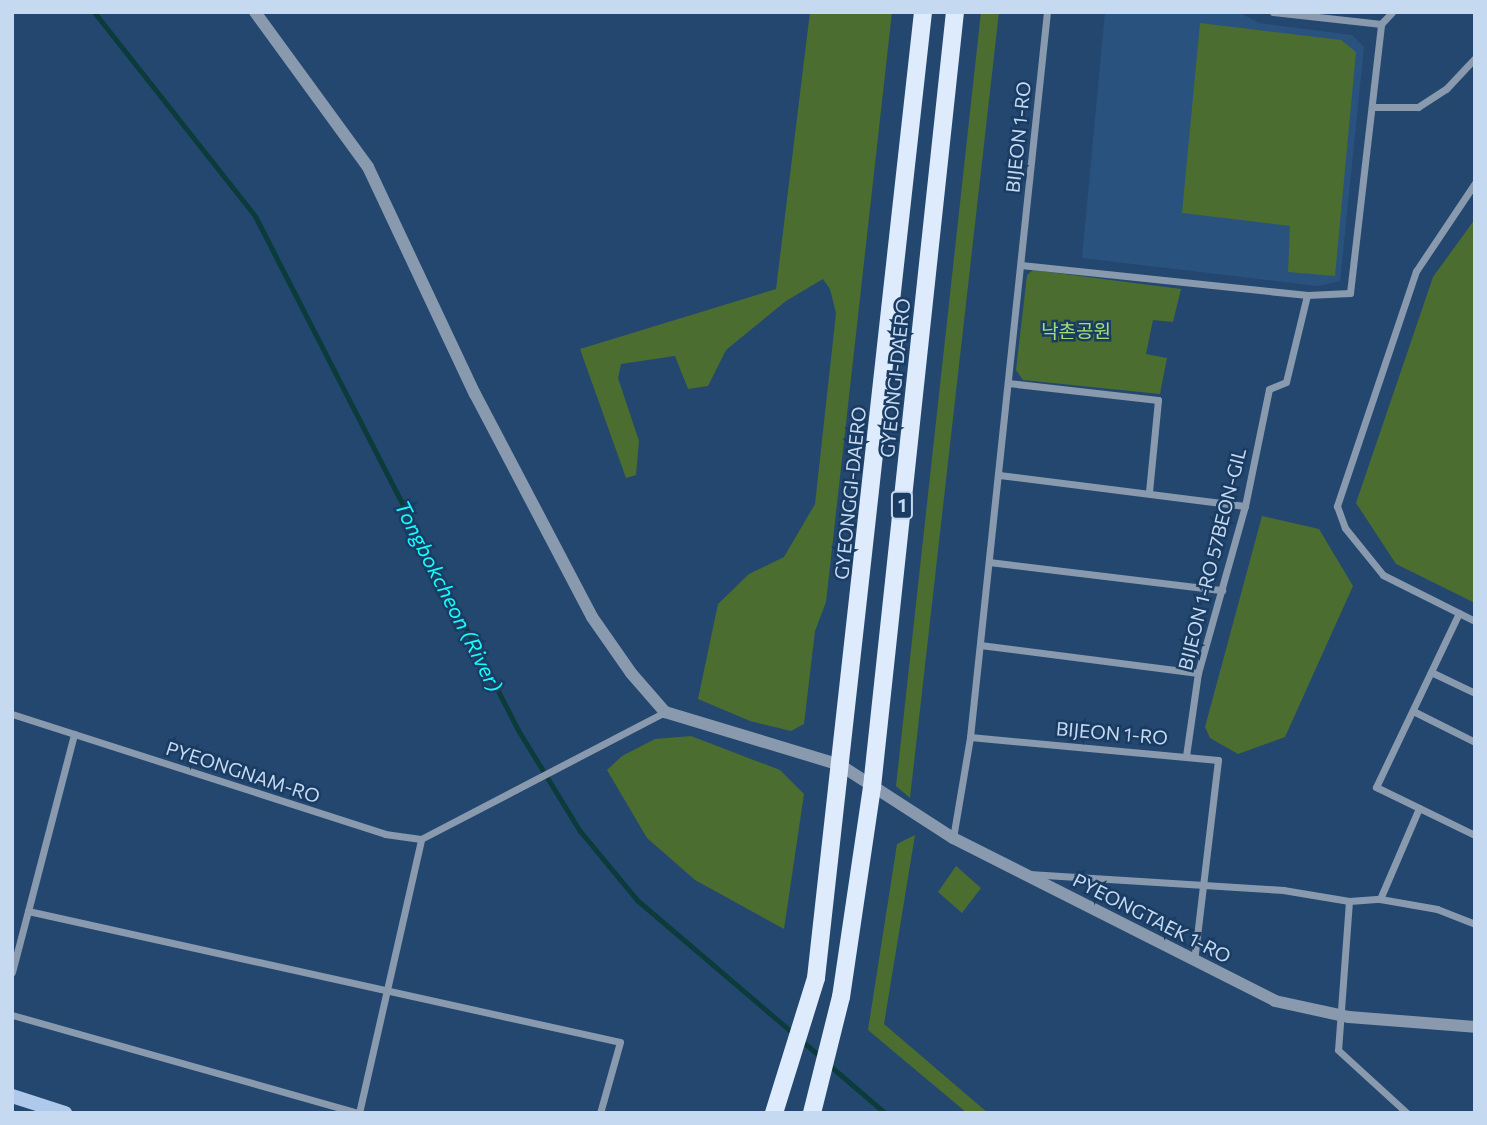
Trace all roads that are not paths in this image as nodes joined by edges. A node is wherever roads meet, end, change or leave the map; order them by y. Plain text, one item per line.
1 (255, 12) edge
2 (923, 12) edge
3 (955, 12) edge
4 (1047, 12) edge
5 (1273, 12) edge
6 (1392, 12) edge
7 (1381, 24) junction
8 (1475, 58) edge
9 (1374, 107) junction
10 (1475, 183) edge
11 (1021, 265) junction
12 (1307, 295) junction
13 (1008, 383) junction
14 (999, 475) junction
15 (1149, 492) junction
16 (1245, 506) junction
17 (989, 562) junction
18 (1222, 590) junction
19 (1459, 613) junction
20 (1475, 621) edge
21 (980, 645) junction
22 (1431, 672) junction
23 (1198, 673) junction
24 (1475, 693) edge
25 (1413, 711) junction
26 (665, 712) junction
27 (12, 714) edge
28 (74, 734) junction
29 (970, 737) junction
30 (1475, 742) edge
31 (1186, 756) junction
32 (840, 765) junction
33 (872, 787) junction
34 (1419, 808) junction
35 (1475, 835) edge
36 (953, 838) junction
37 (421, 839) junction
38 (1021, 873) junction
39 (1205, 884) junction
40 (1380, 899) junction
41 (1349, 901) junction
42 (28, 911) junction
43 (1475, 924) edge
44 (1194, 962) junction
45 (12, 972) edge
46 (385, 993) junction
47 (1339, 1014) junction
48 (12, 1015) edge
49 (1475, 1027) edge
50 (12, 1096) edge
51 (65, 1113) edge
52 (359, 1113) edge
53 (600, 1113) edge
54 (774, 1113) edge
55 (811, 1113) edge
56 (1407, 1113) edge

1 - 26 street
2 - 32 main road, GYEONGGI-DAERO / 1
3 - 33 main road, GYEONGI-DAERO / 1
4 - 11 street, BIJEON 1-RO
5 - 7 street
6 - 7 street
7 - 9 street
8 - 9 street
9 - 12 street
10 - 19 street
11 - 12 street
11 - 13 street, BIJEON 1-RO
12 - 16 street, BIJEON 1-RO 57BEON-GIL
13 - 14 street, BIJEON 1-RO
13 - 15 street
14 - 15 street
14 - 17 street, BIJEON 1-RO
15 - 16 street
16 - 18 street, BIJEON 1-RO 57BEON-GIL
17 - 18 street
17 - 21 street, BIJEON 1-RO
18 - 23 street, BIJEON 1-RO 57BEON-GIL
19 - 20 street
19 - 22 street
21 - 23 street
21 - 29 street, BIJEON 1-RO
22 - 24 street
22 - 25 street
23 - 31 street, BIJEON 1-RO 57BEON-GIL
25 - 30 street
25 - 34 street
26 - 32 street, PYEONGTAEK 1-RO
26 - 37 street
27 - 28 street, PYEONGNAM-RO
28 - 37 street, PYEONGNAM-RO
28 - 42 street
29 - 31 street, BIJEON 1-RO
29 - 36 street
31 - 39 street, BIJEON 1-RO
32 - 33 street, PYEONGTAEK 1-RO
32 - 54 main road, GYEONGGI-DAERO / 1
33 - 36 street, PYEONGTAEK 1-RO
33 - 55 main road, GYEONGI-DAERO / 1
34 - 35 street
34 - 40 street
36 - 38 street, PYEONGTAEK 1-RO
37 - 46 street
38 - 39 street
38 - 44 street, PYEONGTAEK 1-RO
39 - 41 street
39 - 44 street
40 - 41 street
40 - 43 street
41 - 47 street
42 - 45 street
42 - 46 street
44 - 47 street, PYEONGTAEK 1-RO
46 - 52 street
46 - 53 street
47 - 49 street, PYEONGTAEK 1-RO
47 - 56 street
48 - 52 street
50 - 51 main road

